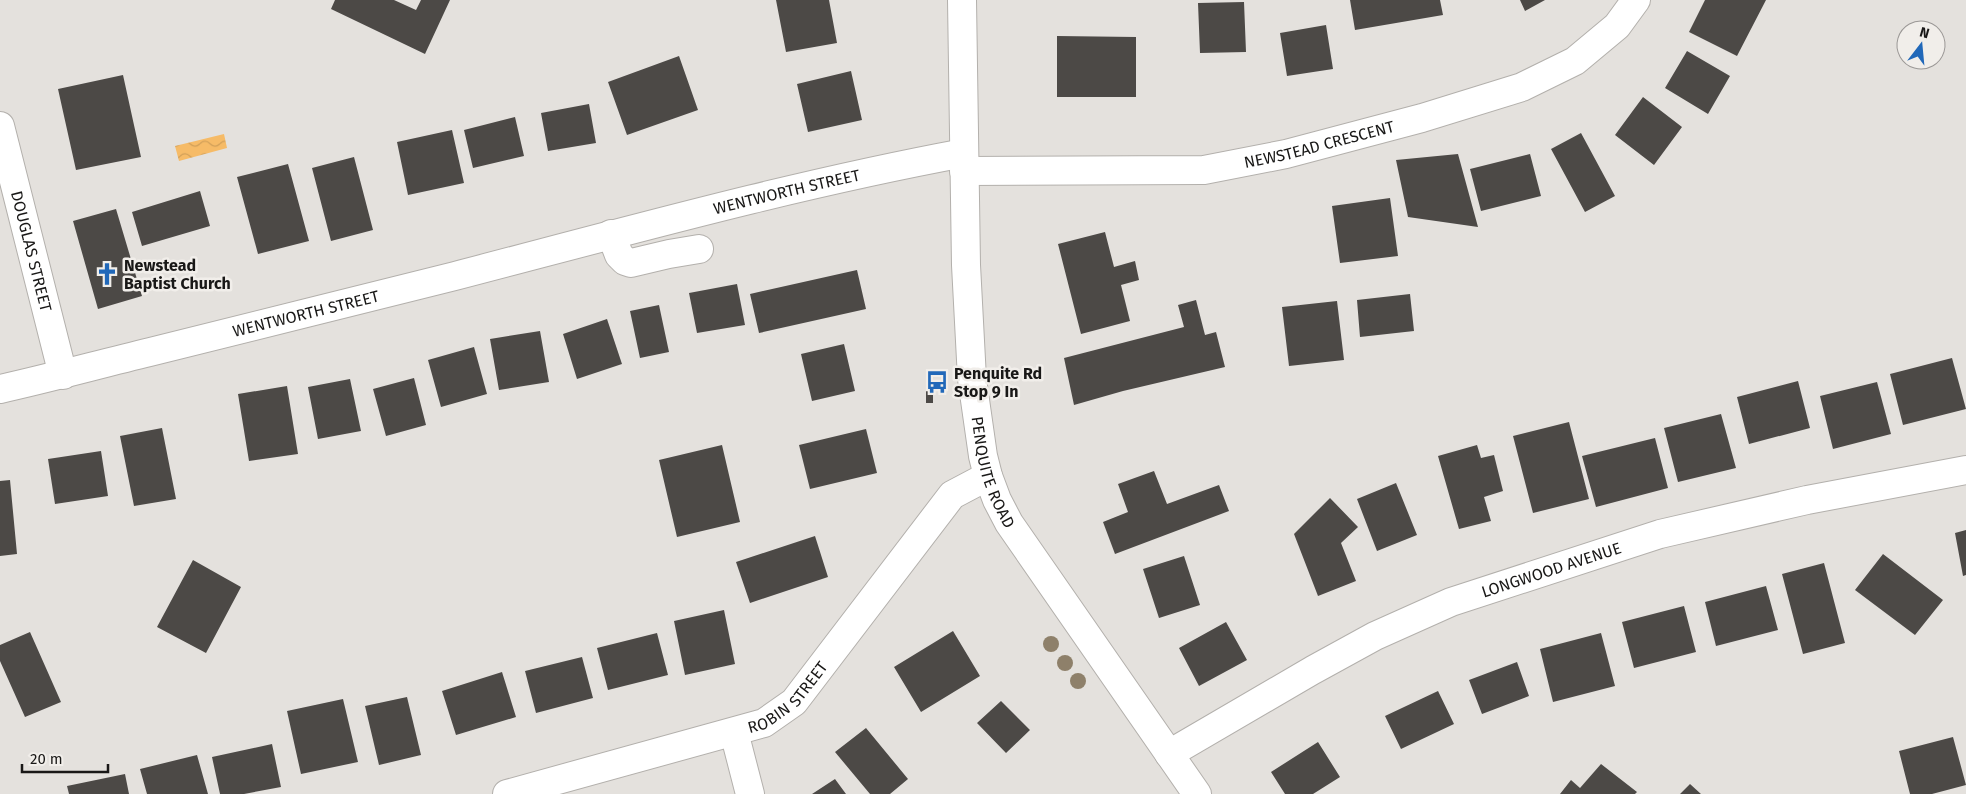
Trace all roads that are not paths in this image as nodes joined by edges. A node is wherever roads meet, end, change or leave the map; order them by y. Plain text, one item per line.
1 (962, 0) edge
2 (1636, 0) edge
3 (0, 126) edge
4 (964, 162) junction
5 (611, 234) junction
6 (699, 249) dead end
7 (63, 375) junction
8 (0, 389) edge
9 (1966, 470) edge
10 (988, 476) junction
11 (734, 732) junction
12 (1169, 754) junction
13 (507, 794) edge
14 (750, 794) edge
15 (1197, 794) edge

1 - 4 street, PENQUITE ROAD
2 - 4 street, NEWSTEAD CRESCENT
3 - 7 street, DOUGLAS STREET
4 - 5 street, WENTWORTH STREET
4 - 10 street, PENQUITE ROAD
5 - 6 street
5 - 7 street, WENTWORTH STREET
7 - 8 street, WENTWORTH STREET
9 - 12 street, LONGWOOD AVENUE
10 - 11 street, ROBIN STREET
10 - 12 street, PENQUITE ROAD
11 - 13 street, ROBIN STREET
11 - 14 street
12 - 15 street, PENQUITE ROAD

